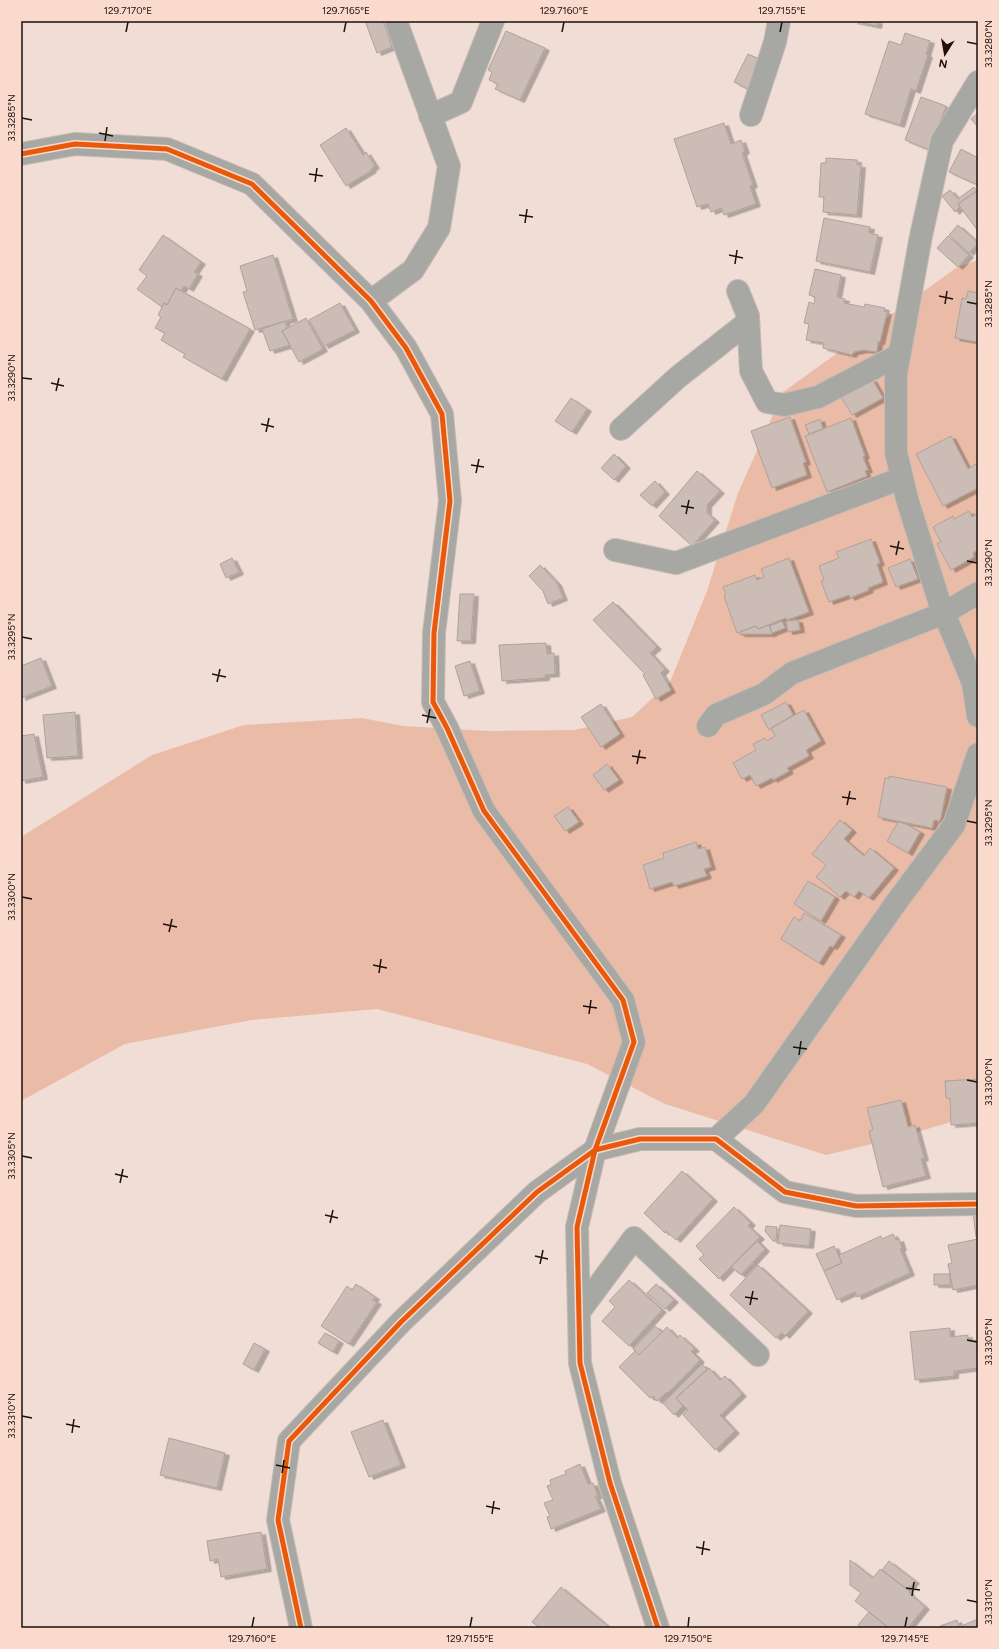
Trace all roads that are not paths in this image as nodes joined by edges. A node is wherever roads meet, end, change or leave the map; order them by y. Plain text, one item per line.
1 (396, 21) edge
2 (493, 21) edge
3 (779, 21) edge
4 (978, 82) edge
5 (751, 115) dead end
6 (430, 116) junction
7 (21, 154) edge
8 (738, 292) dead end
9 (371, 301) junction
10 (748, 322) junction
11 (899, 355) junction
12 (621, 429) dead end
13 (902, 478) junction
14 (615, 550) dead end
15 (978, 593) edge
16 (944, 613) junction
17 (978, 716) edge
18 (708, 726) dead end
19 (978, 754) edge
20 (716, 1139) junction
21 (595, 1150) junction
22 (978, 1204) edge
23 (579, 1312) junction
24 (758, 1355) dead end
25 (301, 1628) edge
26 (658, 1628) edge

1 - 6 street
2 - 6 street
3 - 5 street
4 - 11 street
6 - 9 street
7 - 9 street
8 - 10 street
9 - 21 street
10 - 11 street
10 - 12 street
11 - 13 street
13 - 14 street
13 - 16 street
15 - 16 street
16 - 17 street
16 - 18 street
19 - 20 street
20 - 21 street
20 - 22 street
21 - 23 street
21 - 25 street
23 - 24 street
23 - 26 street

